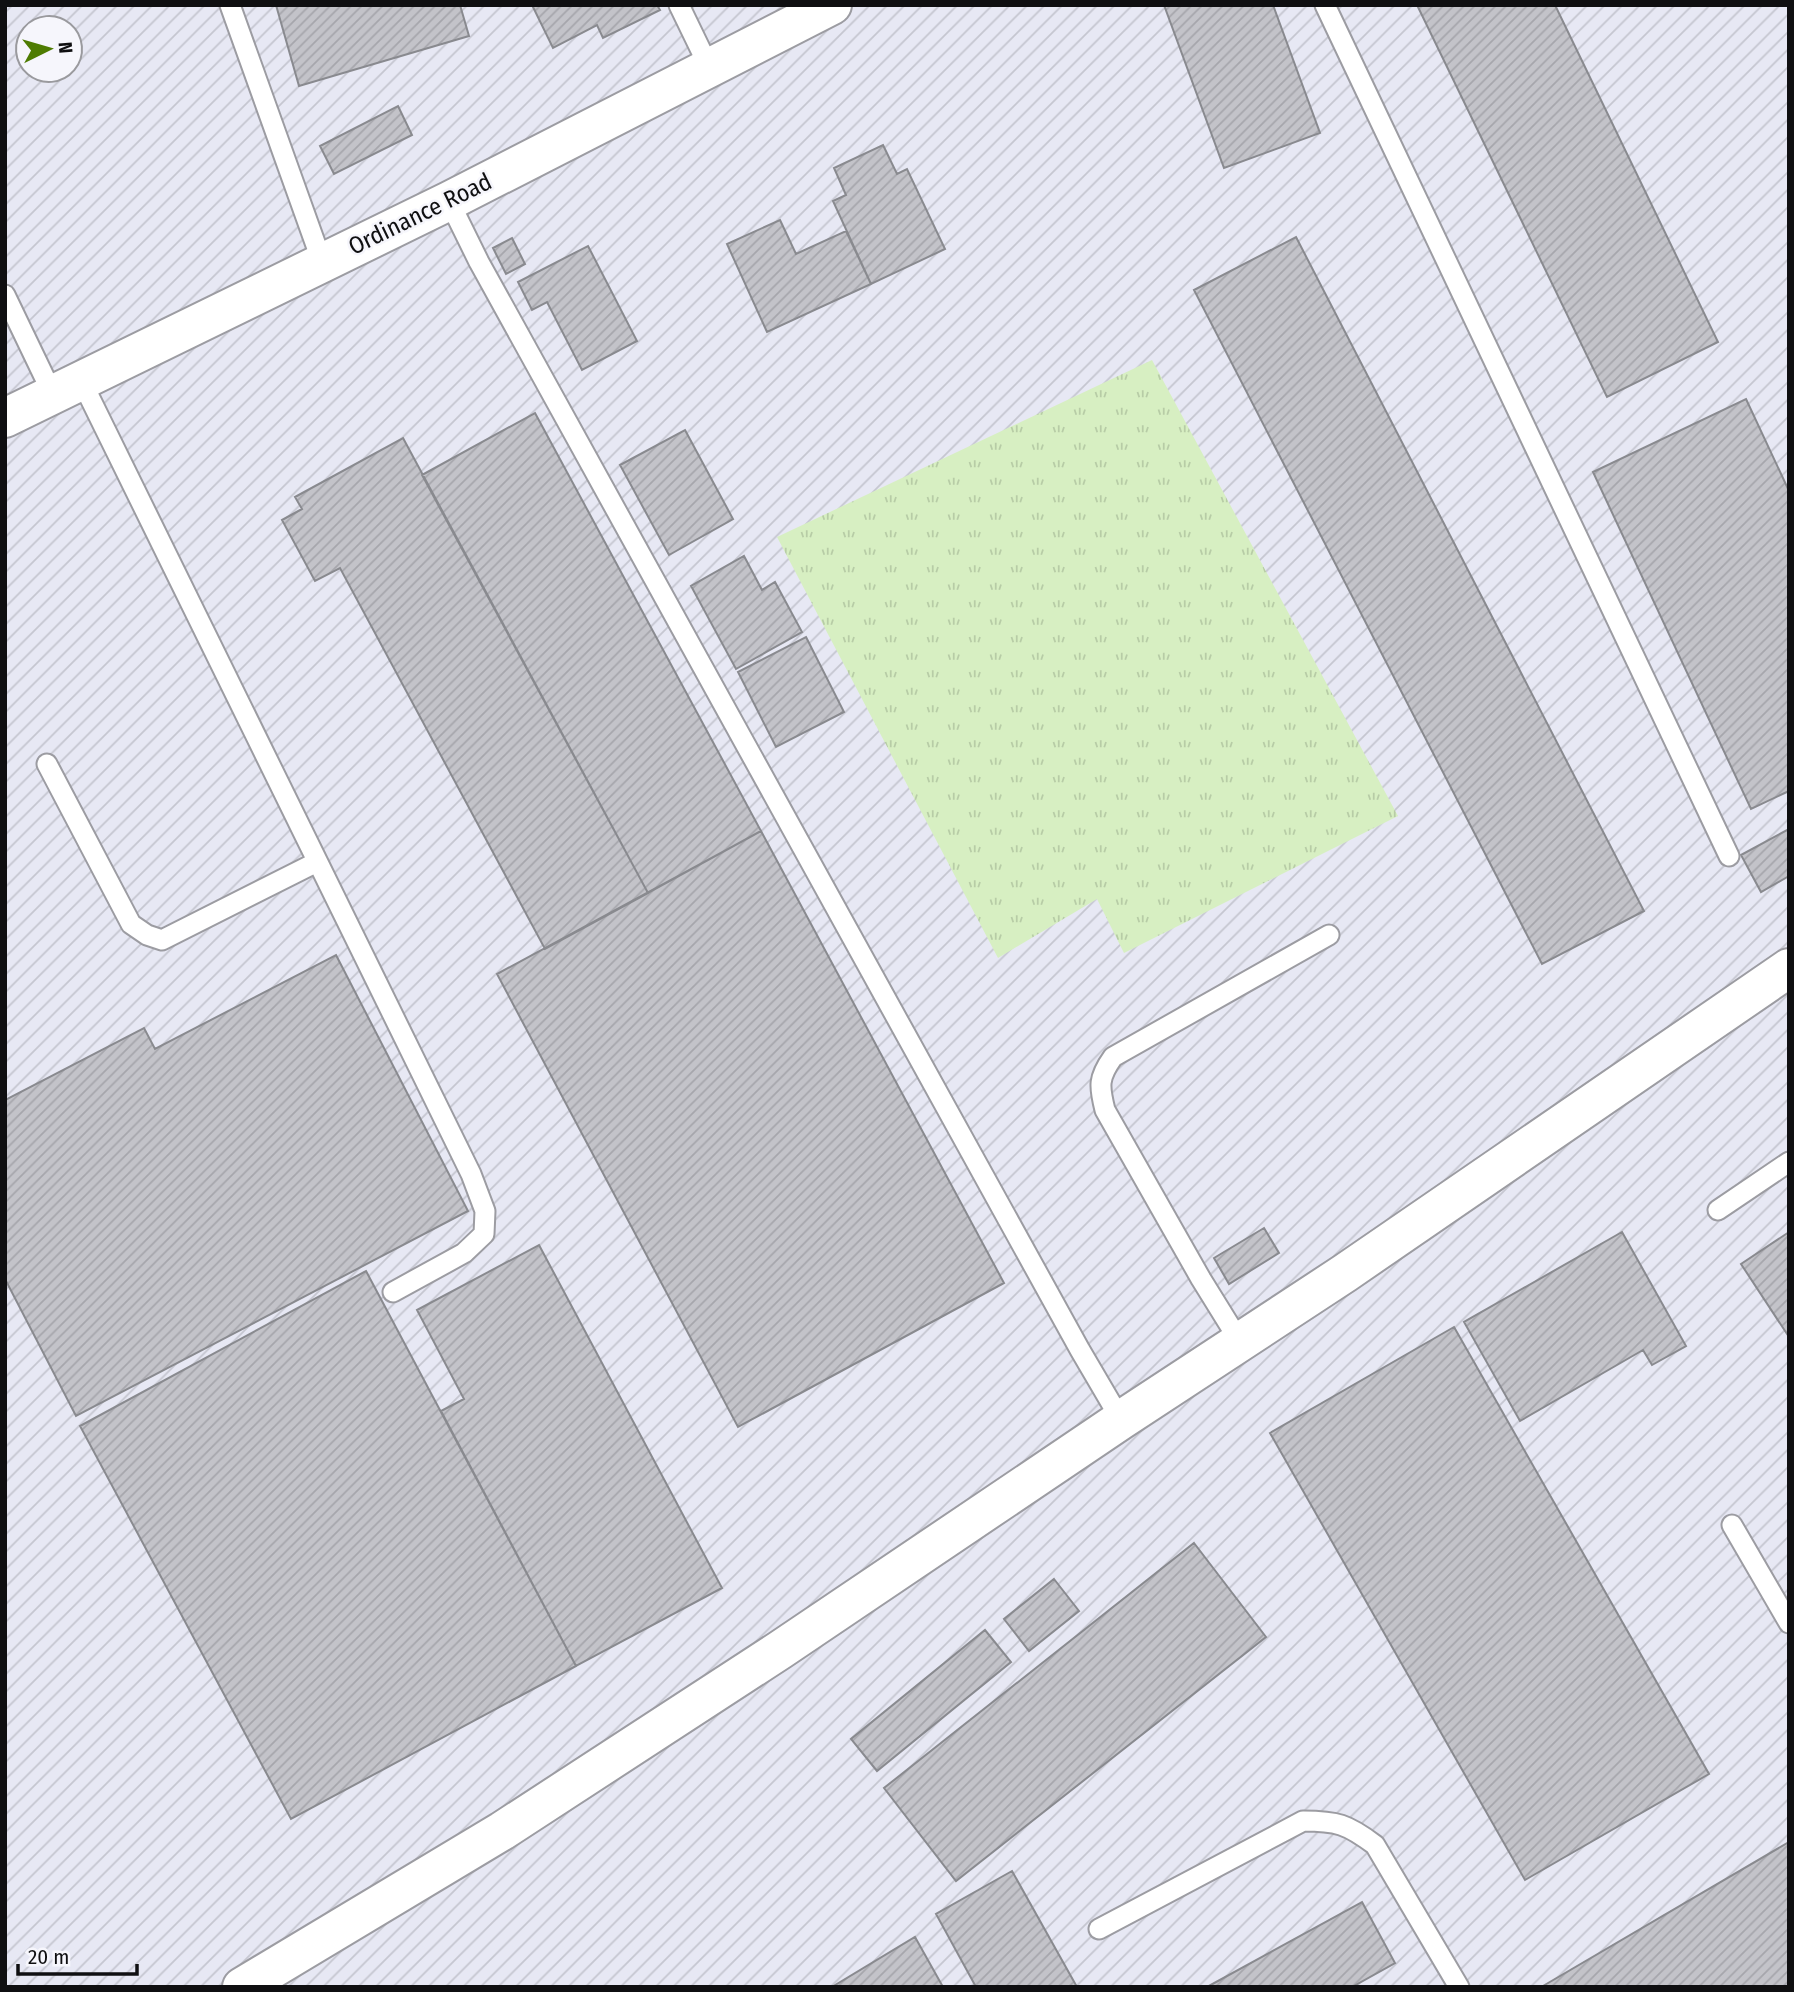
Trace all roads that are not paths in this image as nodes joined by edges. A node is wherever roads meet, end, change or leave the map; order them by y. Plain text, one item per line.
1 (230, 5) edge
2 (679, 5) edge
3 (832, 5) edge
4 (1325, 5) edge
5 (709, 67) junction
6 (449, 201) junction
7 (322, 262) junction
8 (5, 295) edge
9 (67, 389) junction
10 (5, 418) edge
11 (47, 764) dead end
12 (1730, 856) dead end
13 (317, 862) junction
14 (1329, 935) dead end
15 (1789, 968) edge
16 (1789, 1162) edge
17 (1718, 1210) dead end
18 (393, 1292) dead end
19 (1240, 1342) junction
20 (1121, 1420) junction
21 (1732, 1525) dead end
22 (1789, 1623) edge
23 (1099, 1929) dead end
24 (242, 1987) edge
25 (1459, 1987) edge

1 - 7 lane
2 - 5 lane
3 - 5 street, Ordinance Road
4 - 12 lane
5 - 6 street, Ordinance Road
6 - 7 street, Ordinance Road
6 - 20 lane
7 - 9 street, Ordinance Road
8 - 9 lane
9 - 10 street, Ordinance Road
9 - 13 lane
11 - 13 lane
13 - 18 lane
14 - 19 lane
15 - 19 street
16 - 17 lane
19 - 20 street
20 - 24 street
21 - 22 lane
23 - 25 lane

